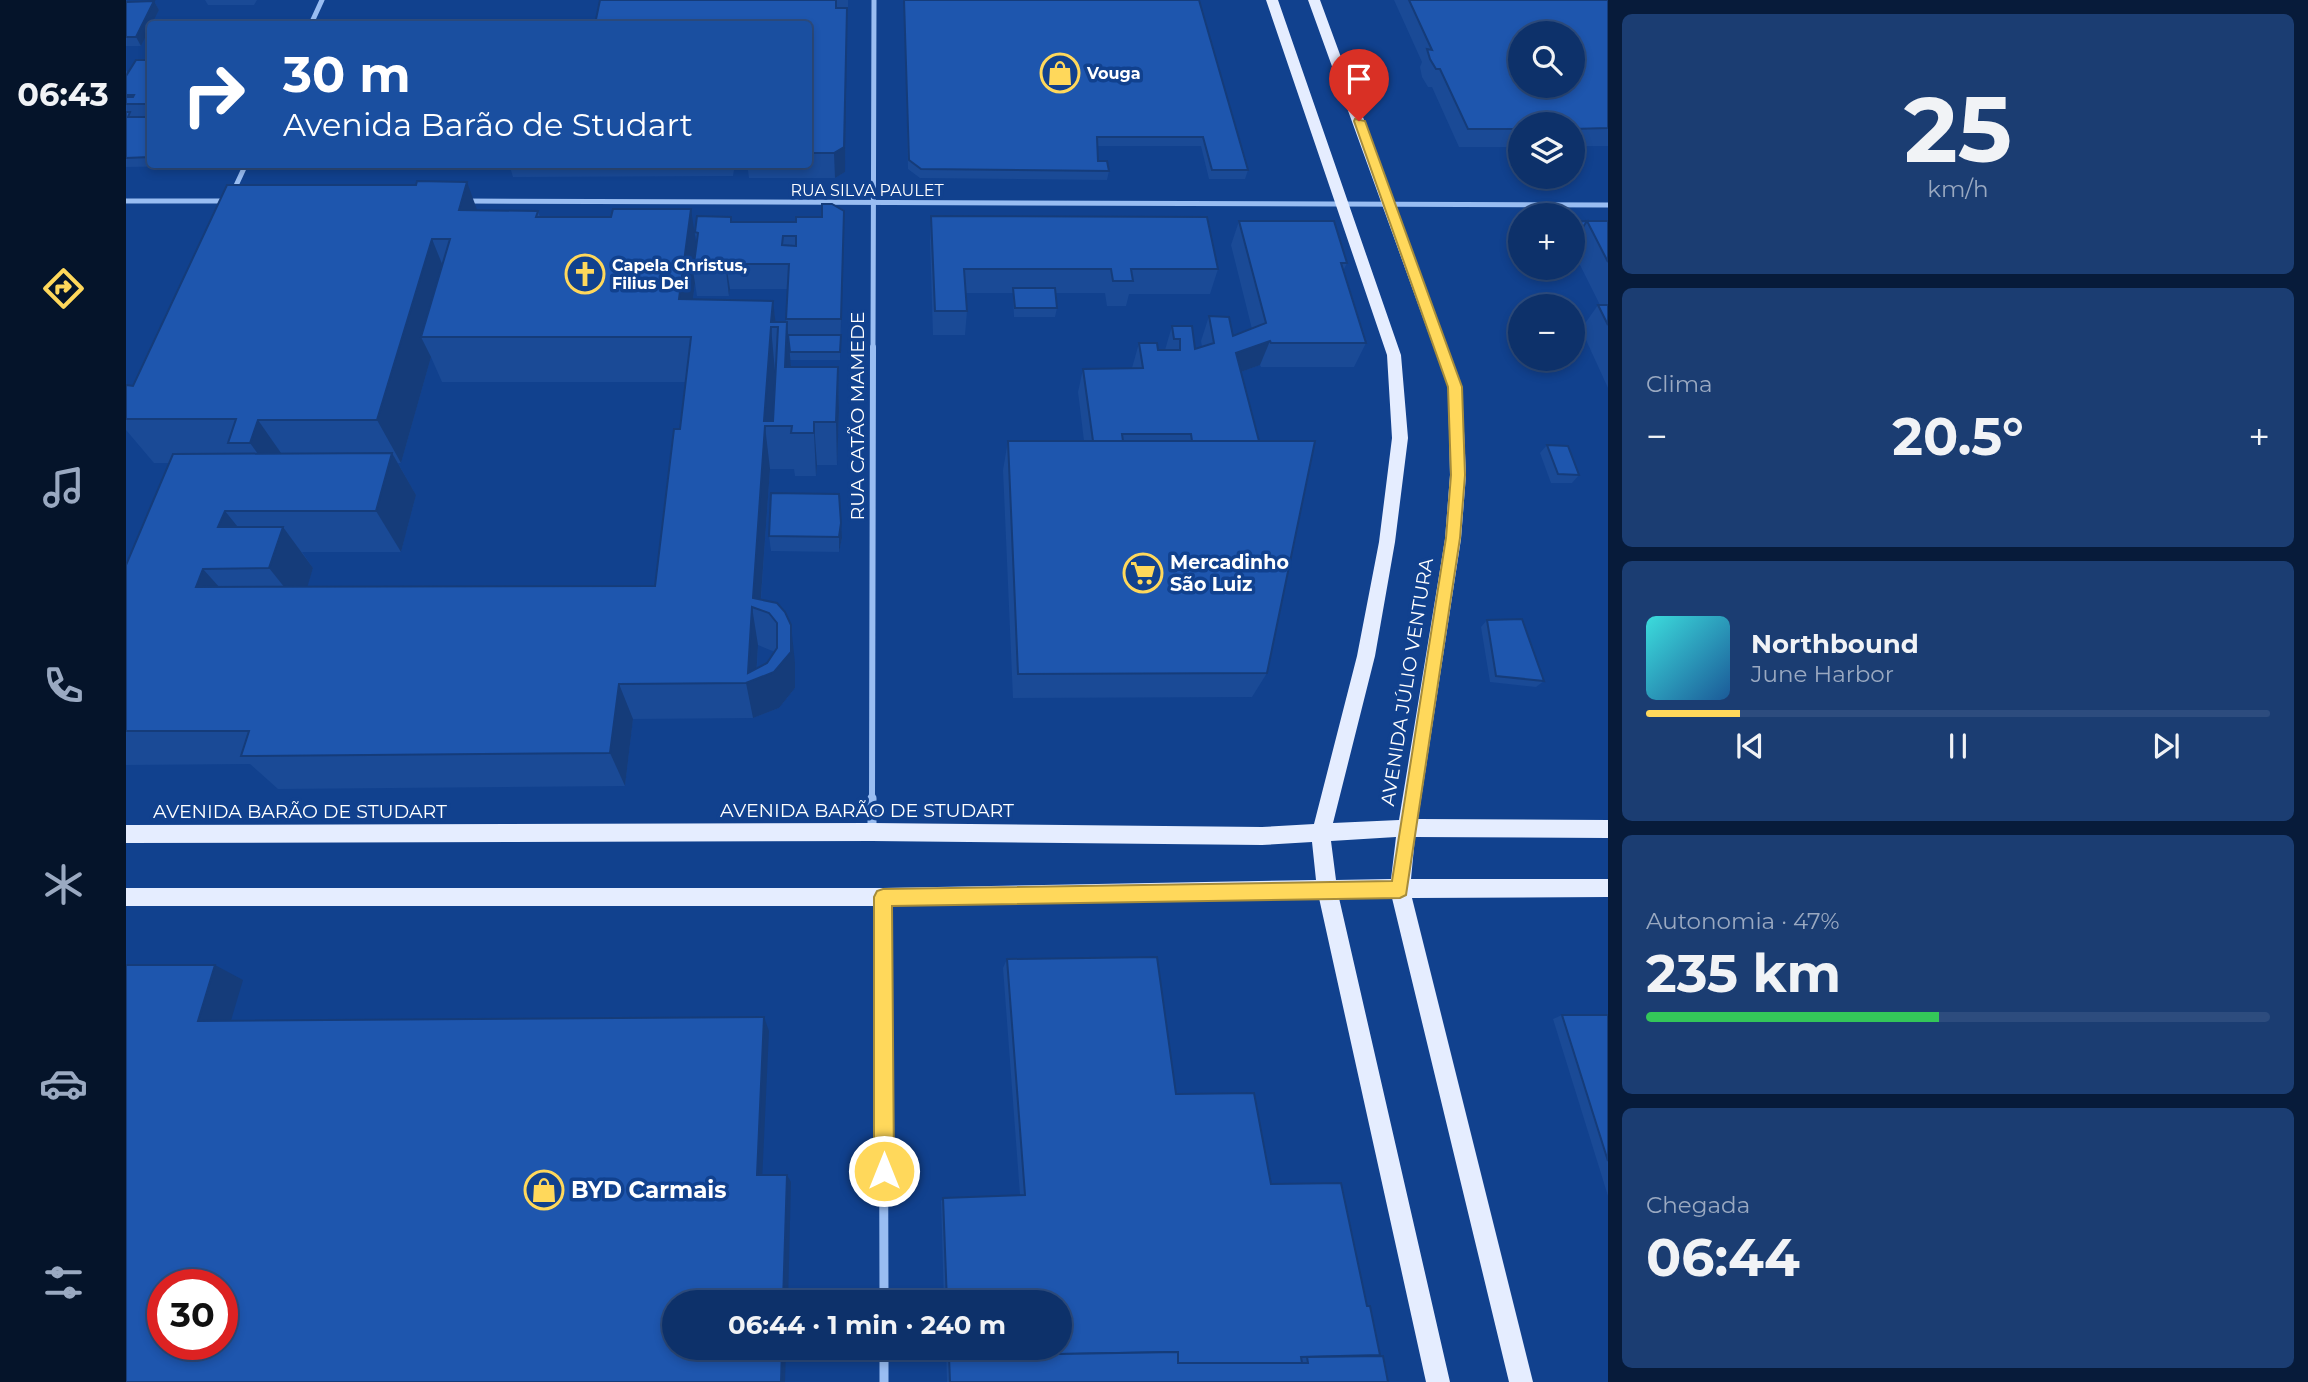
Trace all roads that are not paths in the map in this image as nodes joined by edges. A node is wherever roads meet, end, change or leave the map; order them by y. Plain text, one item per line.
1 (322, 0) edge
2 (874, 0) edge
3 (1272, 0) edge
4 (1314, 0) edge
5 (312, 21) edge
6 (244, 168) edge
7 (126, 201) edge
8 (229, 201) junction
9 (242, 201) edge
10 (456, 201) edge
11 (875, 203) junction
12 (1343, 205) junction
13 (1391, 205) junction
14 (1608, 205) edge
15 (223, 214) edge
16 (1407, 828) junction
17 (1608, 829) edge
18 (872, 832) junction
19 (126, 834) edge
20 (1321, 834) junction
21 (1608, 888) edge
22 (1327, 889) junction
23 (1400, 889) junction
24 (126, 897) edge
25 (883, 897) junction
26 (884, 1290) edge
27 (884, 1360) edge
28 (884, 1382) edge
29 (1438, 1382) edge
30 (1521, 1382) edge

1 - 5 street
2 - 11 street, RUA CATÃO MAMEDE
3 - 12 main road
4 - 13 main road, AVENIDA JÚLIO VENTURA
6 - 8 street
7 - 8 street
8 - 9 street
8 - 15 street
10 - 11 street, RUA SILVA PAULET
11 - 12 street, RUA SILVA PAULET
11 - 18 street, RUA CATÃO MAMEDE
12 - 13 street, RUA SILVA PAULET
12 - 20 main road
13 - 14 street, RUA SILVA PAULET
13 - 16 main road, AVENIDA JÚLIO VENTURA
16 - 17 main road, AVENIDA BARÃO DE STUDART
16 - 20 main road, AVENIDA BARÃO DE STUDART
16 - 23 main road, AVENIDA JÚLIO VENTURA
18 - 19 main road, AVENIDA BARÃO DE STUDART
18 - 20 main road, AVENIDA BARÃO DE STUDART
20 - 22 main road
21 - 23 main road
22 - 23 main road
22 - 25 main road
22 - 29 main road
23 - 30 main road, AVENIDA JÚLIO VENTURA
24 - 25 main road
25 - 26 street
27 - 28 street

